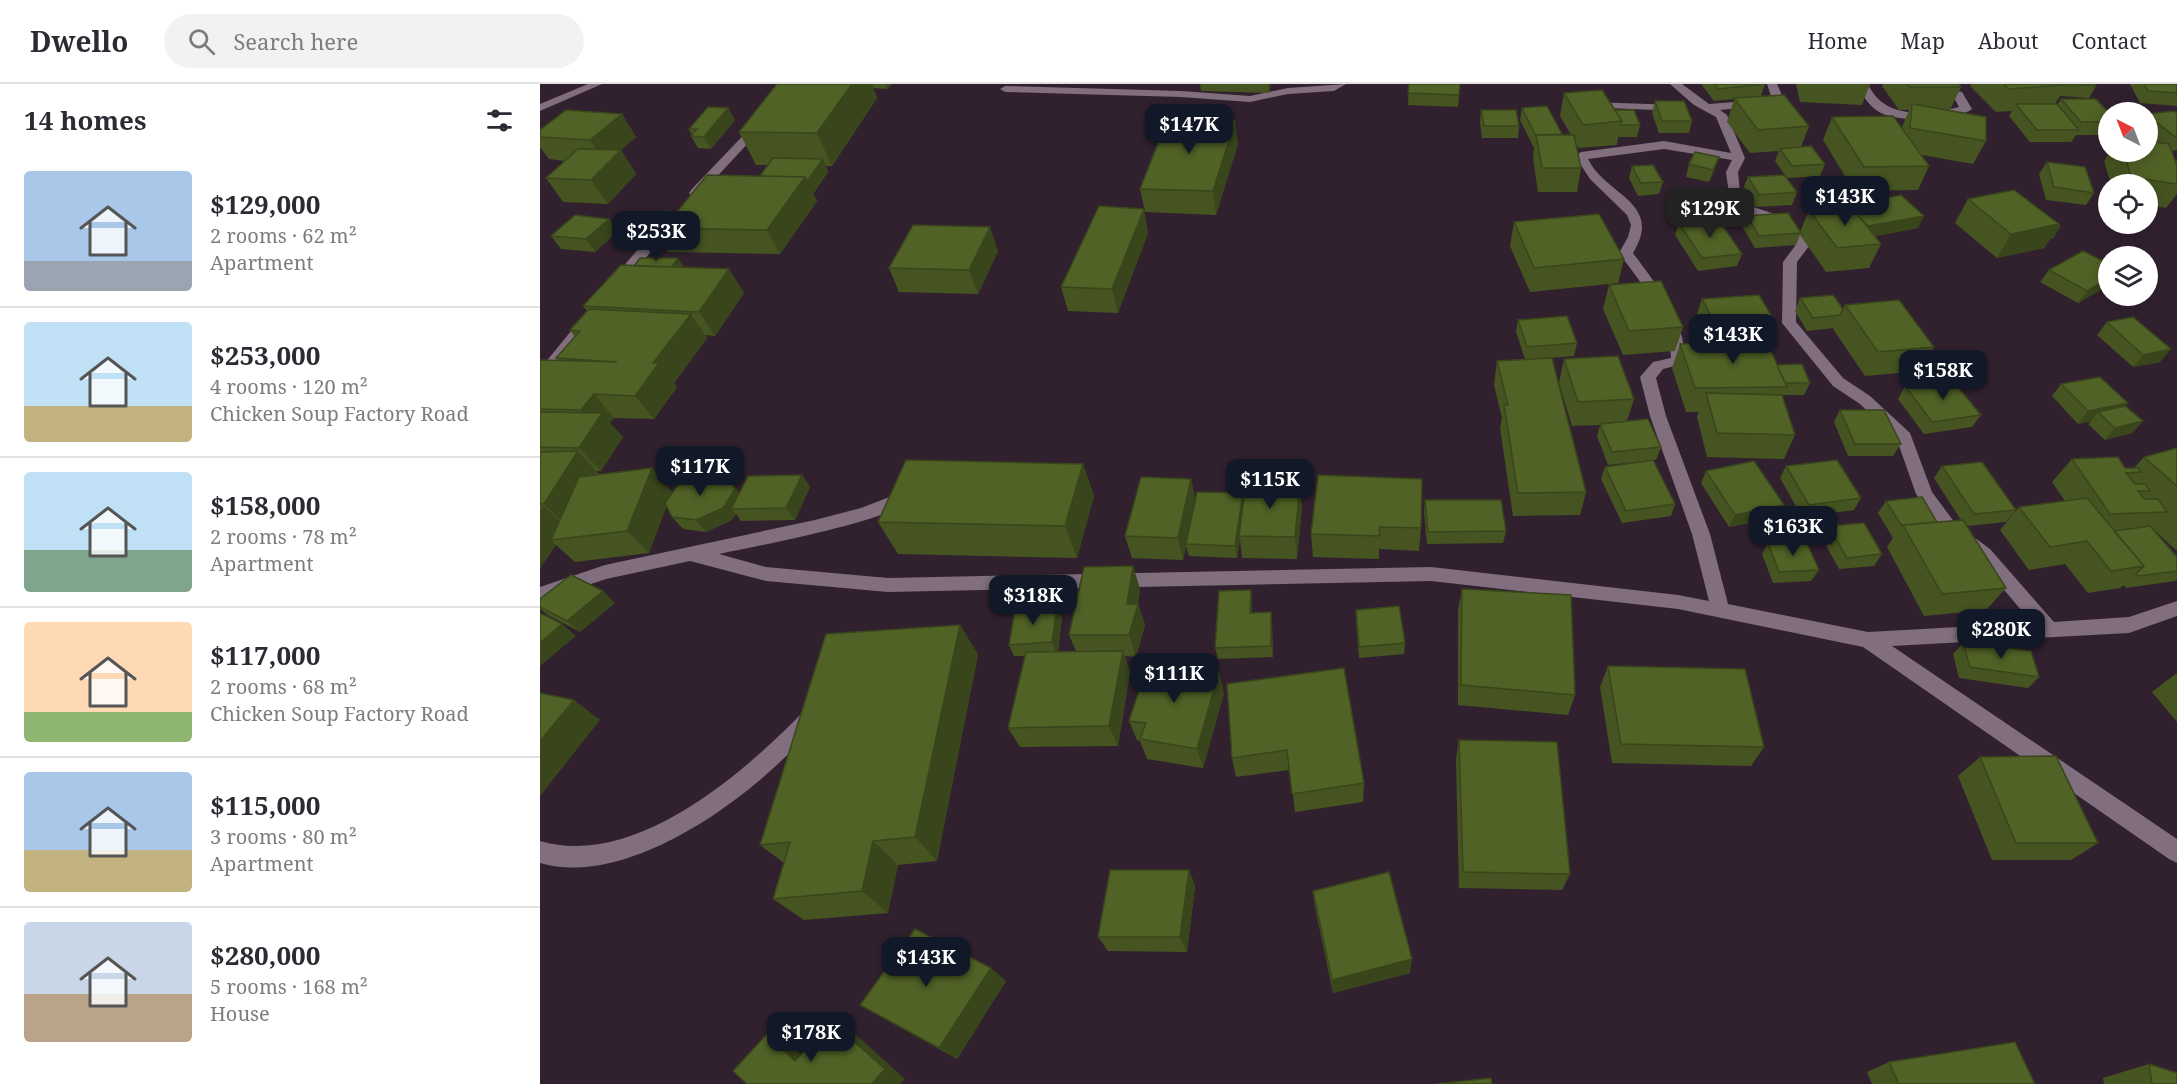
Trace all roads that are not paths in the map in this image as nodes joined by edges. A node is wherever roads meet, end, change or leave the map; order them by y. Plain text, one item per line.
1 (597, 84) edge
2 (1341, 84) edge
3 (1675, 84) edge
4 (1772, 84) edge
5 (1863, 84) edge
6 (1005, 89) dead end
7 (1958, 94) edge
8 (1579, 105) edge
9 (540, 108) edge
10 (1707, 108) junction
11 (773, 110) edge
12 (1739, 158) junction
13 (540, 379) edge
14 (921, 486) edge
15 (687, 553) junction
16 (540, 594) edge
17 (2177, 608) edge
18 (1720, 610) junction
19 (2049, 629) junction
20 (1868, 640) junction
21 (812, 717) edge
22 (540, 852) edge
23 (2177, 852) edge

1 - 9 street
2 - 6 street
3 - 10 street
4 - 10 street
5 - 7 street
8 - 10 street
10 - 12 street
11 - 13 street
12 - 18 street
12 - 19 street
14 - 15 street
15 - 16 street
15 - 18 street
17 - 19 street
18 - 20 street
19 - 20 street
20 - 23 street
21 - 22 street

